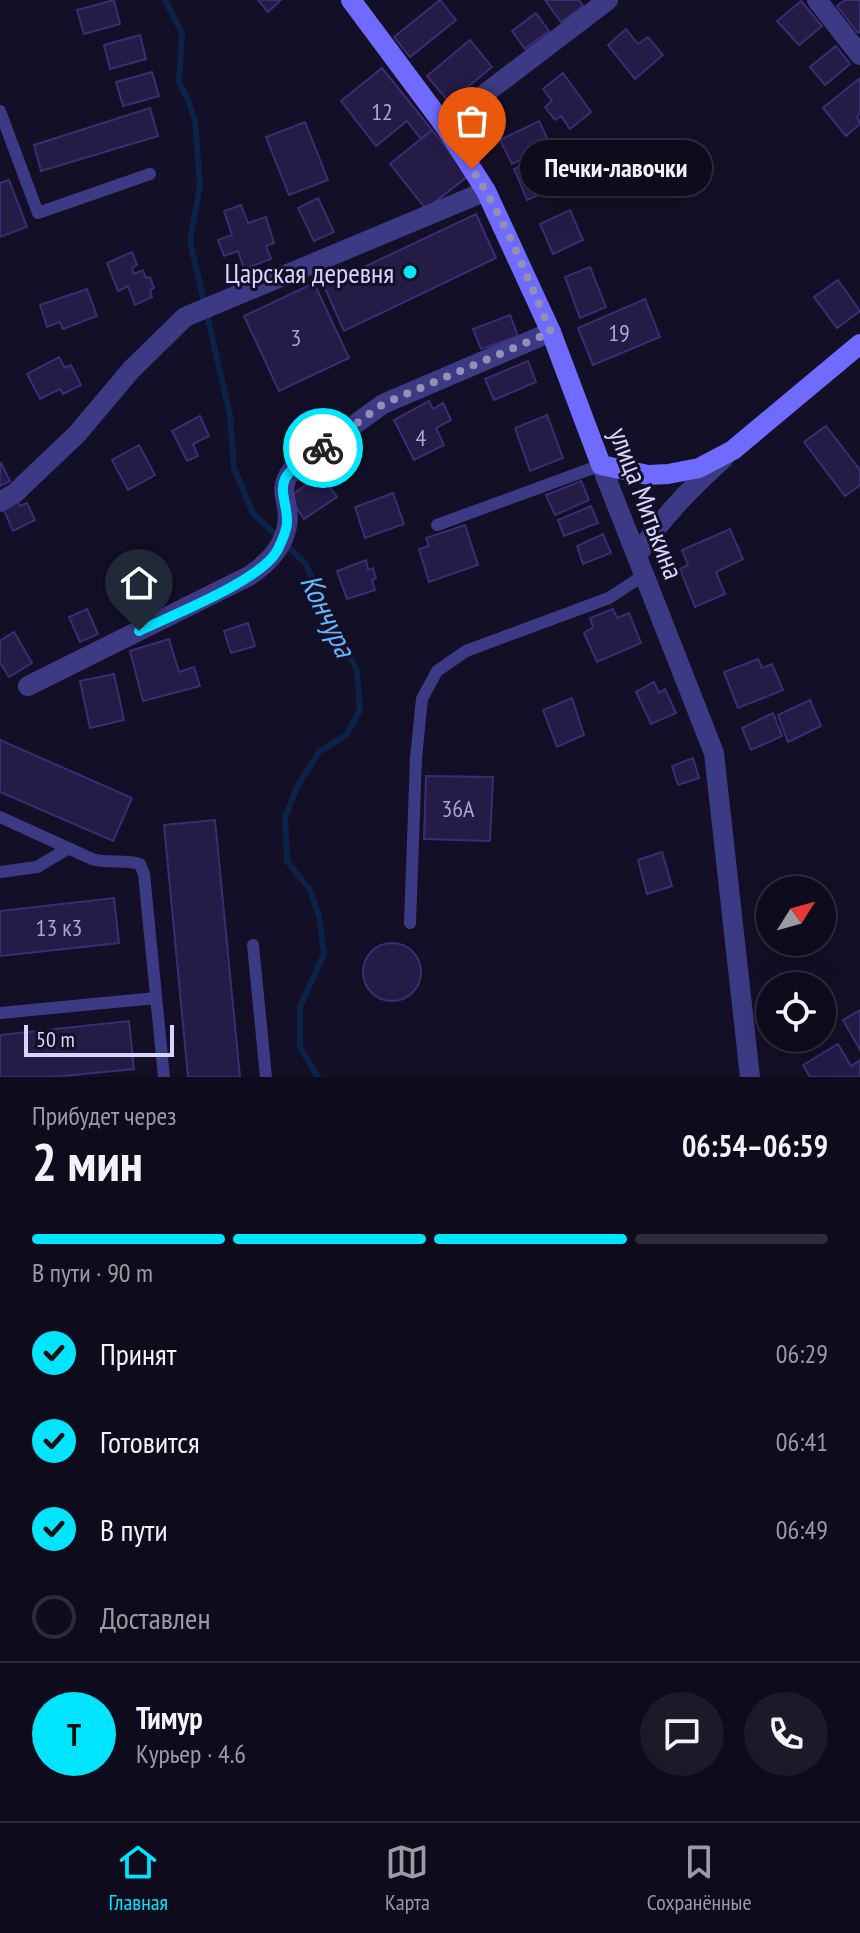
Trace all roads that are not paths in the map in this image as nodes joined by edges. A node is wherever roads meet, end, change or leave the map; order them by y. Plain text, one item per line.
1 (351, 0) edge
2 (608, 0) edge
3 (817, 0) edge
4 (860, 55) edge
5 (0, 111) edge
6 (444, 125) junction
7 (150, 174) dead end
8 (486, 191) junction
9 (551, 332) junction
10 (860, 344) edge
11 (733, 450) junction
12 (601, 465) junction
13 (0, 502) edge
14 (437, 525) dead end
15 (640, 565) junction
16 (28, 686) dead end
17 (0, 817) edge
18 (69, 848) junction
19 (0, 872) edge
20 (410, 923) dead end
21 (253, 945) dead end
22 (156, 998) junction
23 (0, 1013) edge
24 (164, 1077) edge
25 (266, 1077) edge
26 (750, 1077) edge

1 - 6 street, улица Митькина
2 - 6 street
3 - 4 street
5 - 7 lane
6 - 8 street, улица Митькина
8 - 9 street, улица Митькина
8 - 13 street
9 - 12 street, улица Митькина
9 - 16 street
10 - 11 street
11 - 12 street
11 - 15 street
12 - 14 lane
12 - 15 street, улица Митькина
15 - 20 lane
15 - 26 street, улица Митькина
17 - 18 lane
18 - 19 lane
18 - 22 lane
21 - 25 lane
22 - 23 lane
22 - 24 lane

